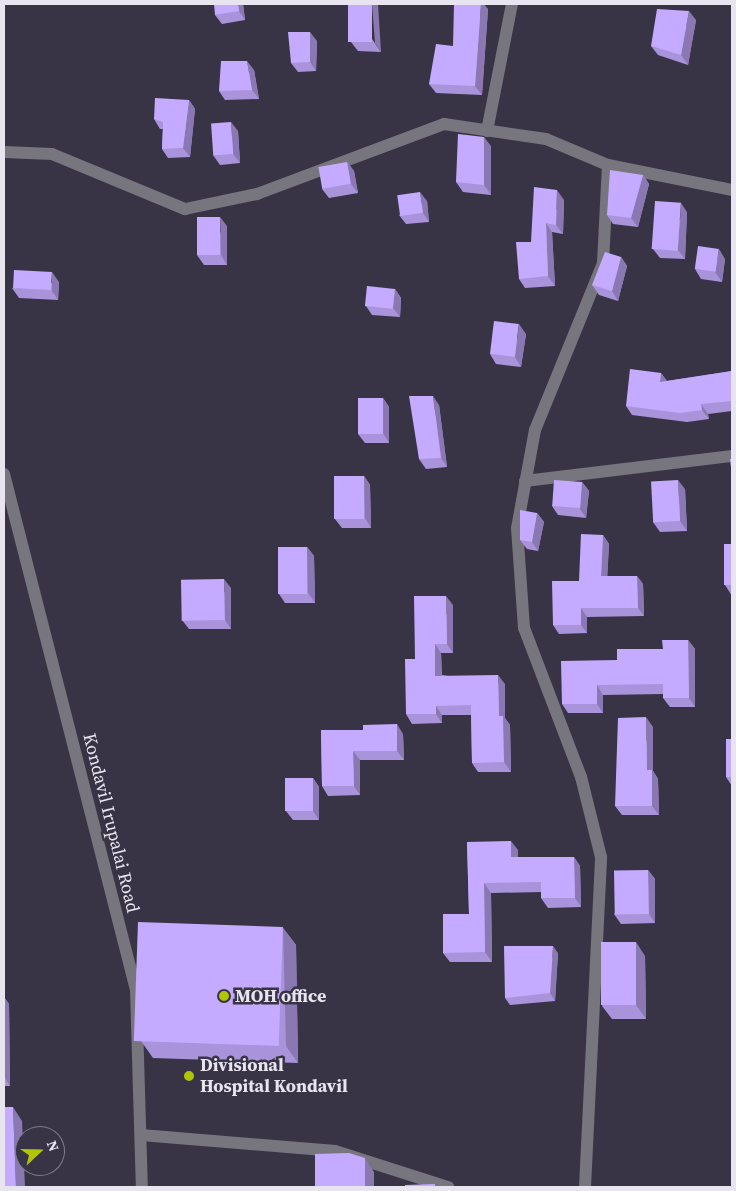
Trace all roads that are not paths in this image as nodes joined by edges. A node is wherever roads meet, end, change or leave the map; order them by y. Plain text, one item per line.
1 (512, 4) edge
2 (487, 131) junction
3 (4, 152) edge
4 (608, 165) junction
5 (732, 190) edge
6 (732, 456) edge
7 (4, 474) edge
8 (525, 481) junction
9 (141, 1135) junction
10 (142, 1187) edge
11 (448, 1187) edge
12 (585, 1187) edge

1 - 2 street
2 - 3 street
2 - 4 street
4 - 5 street
4 - 8 street
6 - 8 street
7 - 9 street, Kondavil Irupalai Road
8 - 12 street
9 - 10 street, Kondavil Irupalai Road
9 - 11 street

